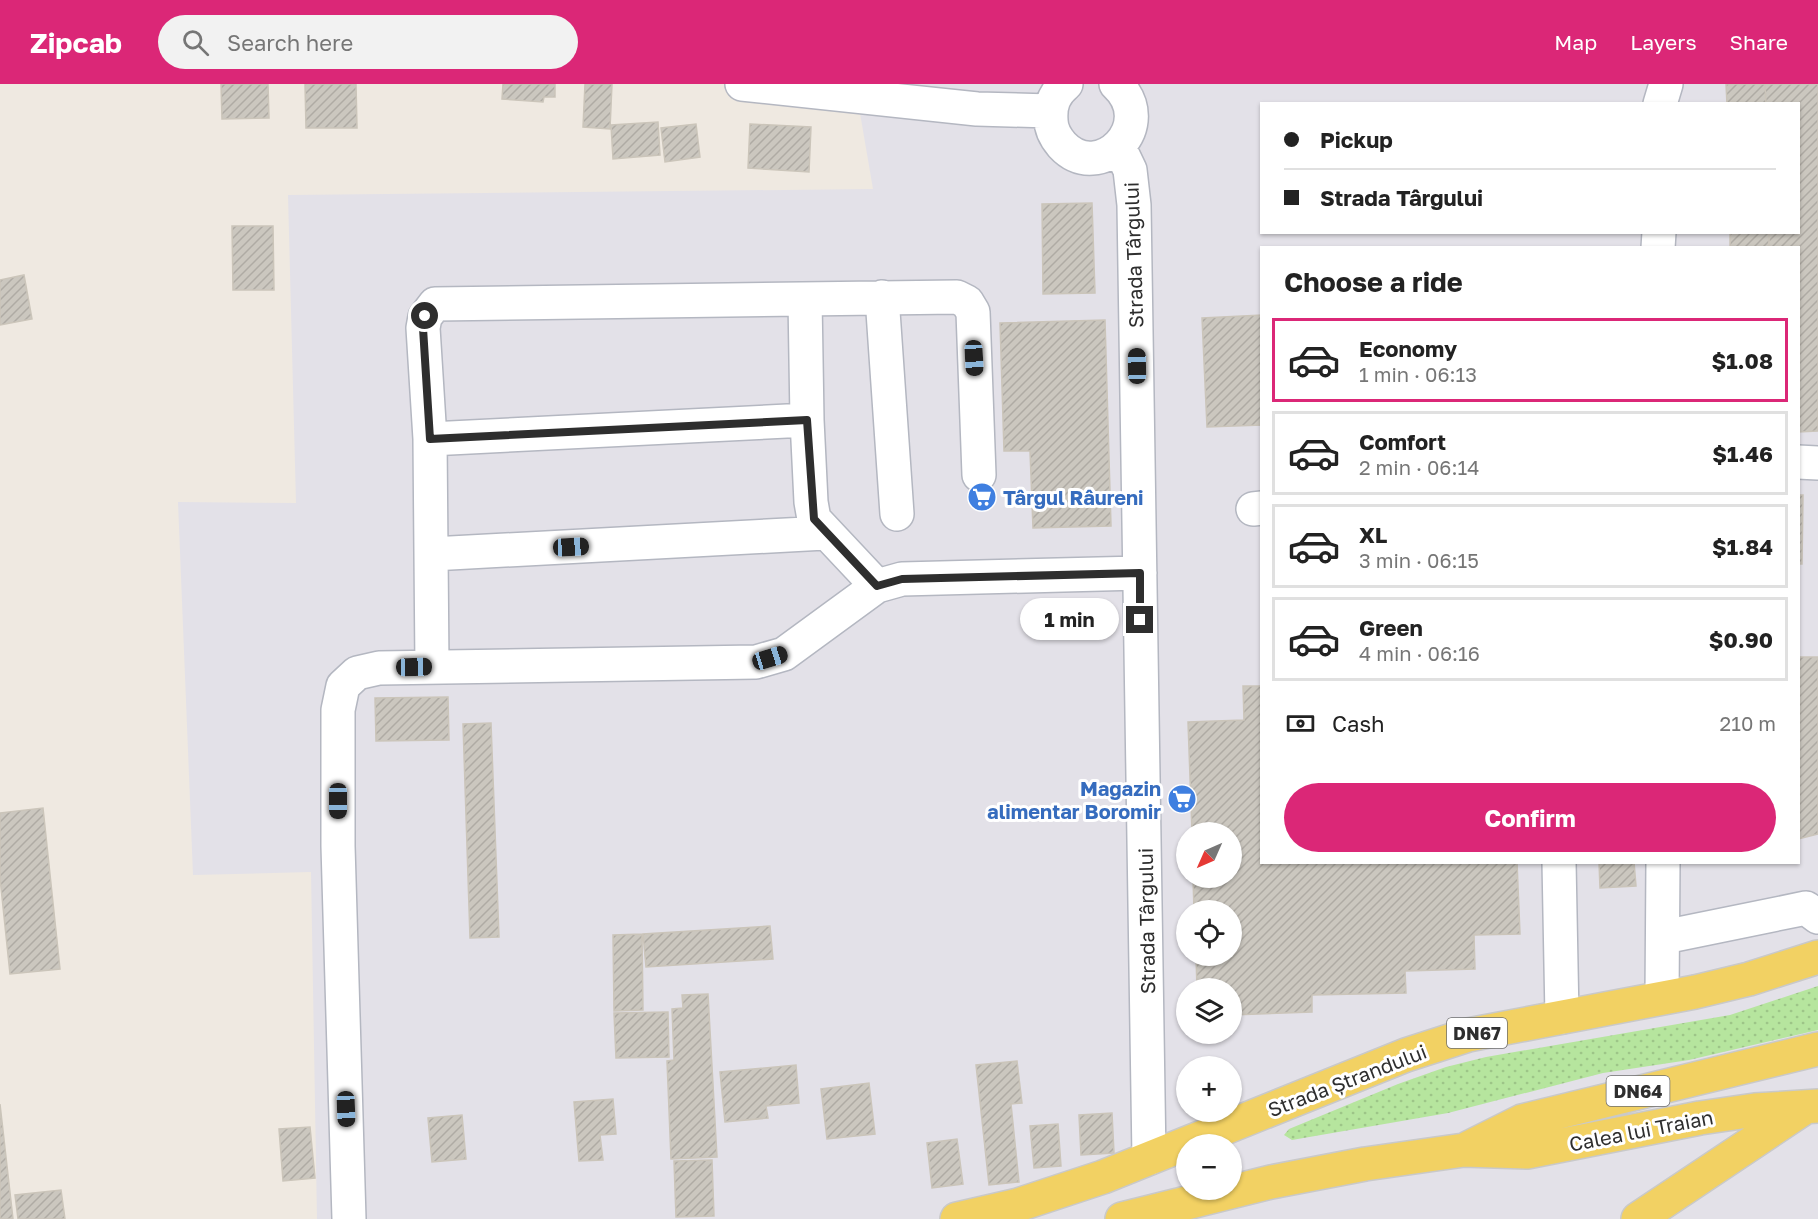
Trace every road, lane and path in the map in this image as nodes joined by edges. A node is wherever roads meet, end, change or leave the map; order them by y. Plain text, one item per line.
1 (742, 84) edge
2 (1116, 84) edge
3 (1666, 84) edge
4 (1058, 97) edge
5 (1661, 102) edge
6 (1119, 147) junction
7 (882, 297) junction
8 (805, 299) junction
9 (807, 420) junction
10 (430, 439) junction
11 (1800, 462) edge
12 (1818, 462) edge
13 (979, 475) dead end
14 (897, 514) dead end
15 (825, 533) junction
16 (432, 554) junction
17 (1140, 573) junction
18 (877, 586) junction
19 (432, 667) junction
20 (1559, 864) edge
21 (1663, 864) edge
22 (1818, 917) edge
23 (1664, 937) junction
24 (1818, 957) edge
25 (1662, 997) junction
26 (1562, 1017) junction
27 (1818, 1049) edge
28 (1811, 1107) edge
29 (1464, 1150) junction
30 (1149, 1158) junction
31 (349, 1219) edge
32 (957, 1219) edge
33 (1122, 1219) edge
34 (1638, 1219) edge

1 - 4 street
2 - 6 street
3 - 5 street
4 - 6 street
6 - 17 street, Strada Târgului
7 - 8 street
7 - 13 street
7 - 14 street
8 - 9 street
8 - 10 street
9 - 10 street
9 - 15 street
10 - 16 street
11 - 12 street
15 - 16 street
15 - 18 street
16 - 19 street
17 - 18 street
17 - 30 street, Strada Târgului
18 - 19 street
19 - 31 street
20 - 26 street
21 - 23 street
22 - 23 street
23 - 25 street
24 - 25 main road, Strada Ștrandului / DN67
25 - 26 main road, Strada Ștrandului / DN67
26 - 30 main road, Strada Ștrandului / DN67
27 - 29 main road, Calea lui Traian / DN64
28 - 29 main road, Calea lui Traian / DN64
28 - 34 main road
29 - 33 main road, Calea lui Traian / DN64
30 - 32 main road, Strada Ștrandului / DN67

